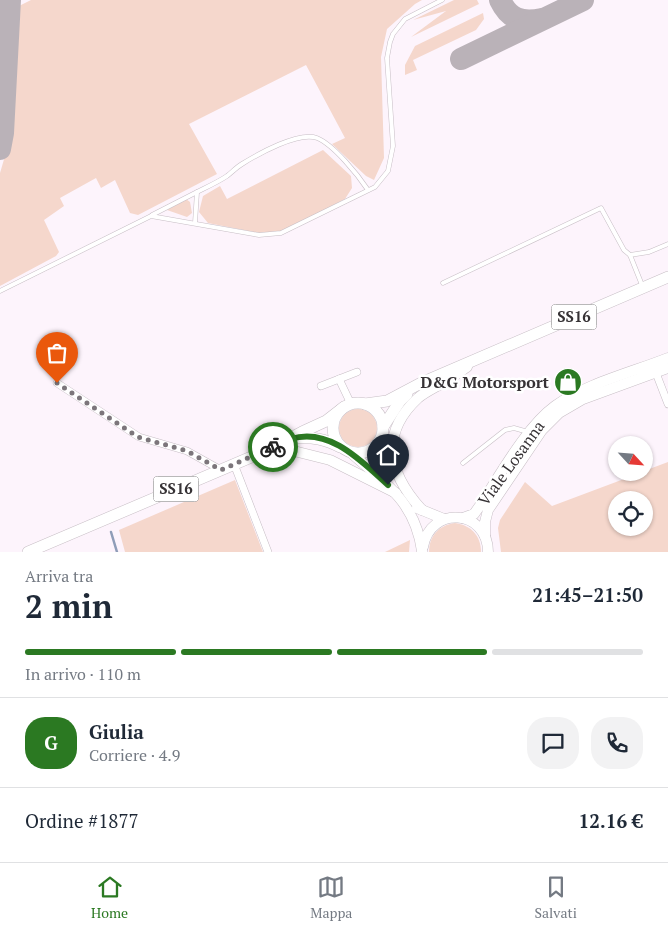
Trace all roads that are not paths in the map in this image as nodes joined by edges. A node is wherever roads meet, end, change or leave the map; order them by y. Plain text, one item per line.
1 (442, 0) edge
2 (368, 190) junction
3 (196, 192) junction
4 (151, 216) junction
5 (195, 223) junction
6 (668, 245) edge
7 (630, 255) junction
8 (668, 277) edge
9 (443, 283) dead end
10 (642, 288) junction
11 (0, 291) edge
12 (480, 358) junction
13 (668, 358) edge
14 (668, 368) edge
15 (356, 372) dead end
16 (656, 373) junction
17 (339, 379) junction
18 (57, 383) dead end
19 (421, 383) junction
20 (321, 386) dead end
21 (365, 404) junction
22 (668, 404) edge
23 (347, 406) junction
24 (383, 427) junction
25 (530, 433) junction
26 (292, 439) junction
27 (380, 441) junction
28 (268, 450) junction
29 (347, 451) junction
30 (463, 462) dead end
31 (234, 464) junction
32 (221, 470) junction
33 (388, 485) junction
34 (399, 497) junction
35 (422, 510) junction
36 (463, 518) junction
37 (444, 519) junction
38 (485, 536) junction
39 (30, 551) edge
40 (423, 551) edge
41 (268, 552) edge
42 (488, 552) edge

1 - 2 lane
2 - 3 lane
2 - 5 lane
3 - 4 lane
3 - 5 lane
4 - 5 lane
4 - 11 lane
6 - 7 lane
7 - 9 lane
7 - 10 lane
8 - 10 main road, SS16
10 - 12 main road, SS16
12 - 19 main road, SS16
12 - 35 main road
13 - 25 main road, Viale Losanna
14 - 16 main road, Viale Losanna
15 - 17 street
16 - 22 street
16 - 38 main road, Viale Losanna
17 - 20 street
17 - 23 street
18 - 32 street
19 - 21 main road, SS16
19 - 24 main road
21 - 23 main road
21 - 24 main road
23 - 26 main road, SS16
23 - 29 main road
24 - 27 main road
25 - 30 lane
25 - 36 main road, Viale Losanna
26 - 28 main road, SS16
26 - 29 main road
27 - 29 main road
27 - 33 main road
28 - 31 main road, SS16
28 - 34 main road
29 - 33 main road
31 - 32 main road, SS16
31 - 41 street
32 - 39 main road, SS16
33 - 34 main road
34 - 35 main road
34 - 40 main road
35 - 37 main road
36 - 37 main road
36 - 38 main road
37 - 40 main road
38 - 42 main road, Viale Losanna

